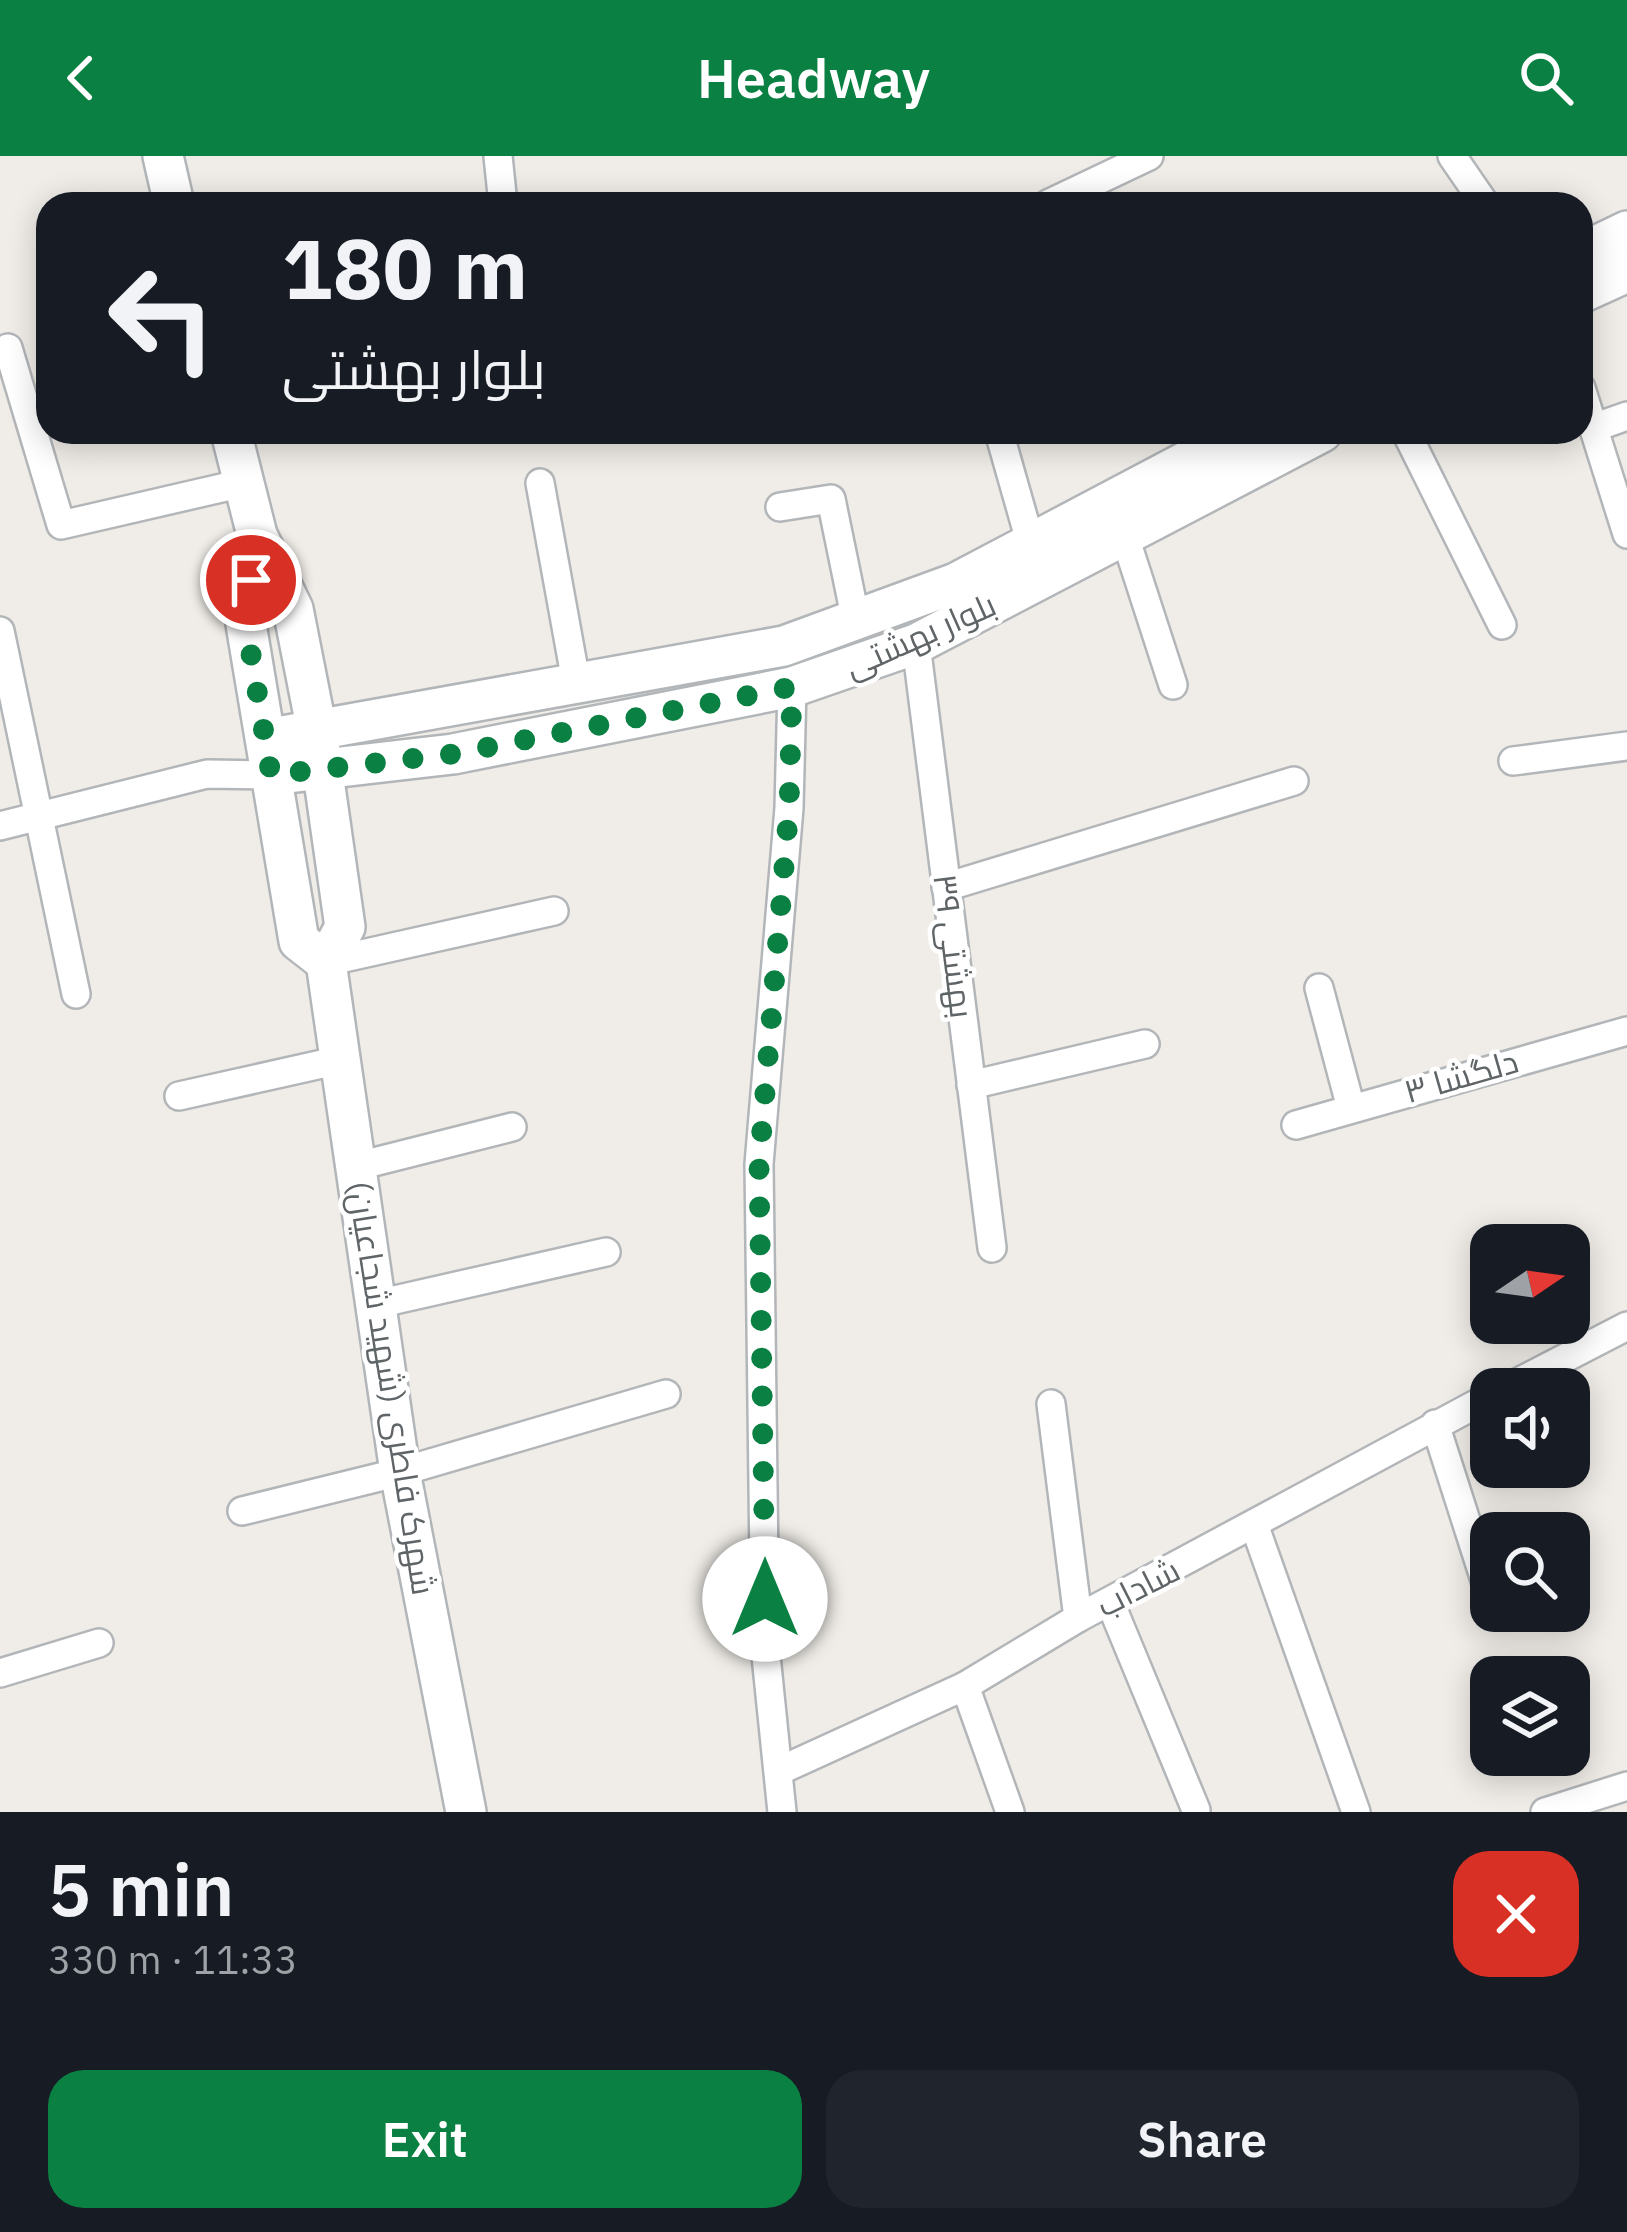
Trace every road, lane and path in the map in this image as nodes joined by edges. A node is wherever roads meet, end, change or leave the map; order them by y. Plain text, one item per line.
1 (164, 156) edge
2 (498, 156) edge
3 (1149, 156) edge
4 (1451, 156) edge
5 (172, 192) edge
6 (502, 192) edge
7 (1073, 192) edge
8 (1476, 192) edge
9 (1627, 231) edge
10 (1593, 247) edge
11 (1627, 272) edge
12 (1593, 288) edge
13 (8, 348) dead end
14 (1627, 416) edge
15 (1593, 428) joint
16 (36, 442) edge
17 (37, 444) edge
18 (234, 444) edge
19 (1002, 444) edge
20 (1218, 444) edge
21 (1299, 444) edge
22 (1412, 444) edge
23 (243, 483) junction
24 (540, 483) dead end
25 (780, 506) dead end
26 (1124, 534) junction
27 (1627, 534) edge
28 (257, 535) junction
29 (1030, 541) junction
30 (856, 621) junction
31 (1502, 625) dead end
32 (0, 632) edge
33 (916, 644) junction
34 (1173, 685) dead end
35 (578, 687) junction
36 (792, 687) junction
37 (1627, 746) edge
38 (319, 750) junction
39 (268, 757) junction
40 (1513, 761) dead end
41 (1294, 781) dead end
42 (35, 818) junction
43 (0, 826) edge
44 (946, 887) junction
45 (554, 911) dead end
46 (326, 962) junction
47 (1319, 988) dead end
48 (76, 994) dead end
49 (1627, 1031) edge
50 (1145, 1044) dead end
51 (340, 1060) junction
52 (971, 1085) junction
53 (178, 1096) dead end
54 (1351, 1108) junction
55 (1296, 1125) dead end
56 (512, 1127) dead end
57 (358, 1166) junction
58 (992, 1248) dead end
59 (606, 1252) dead end
60 (377, 1304) junction
61 (1627, 1327) edge
62 (1546, 1368) edge
63 (666, 1394) dead end
64 (1051, 1404) dead end
65 (1470, 1407) edge
66 (1436, 1424) junction
67 (400, 1472) junction
68 (242, 1510) dead end
69 (1255, 1526) junction
70 (1470, 1532) edge
71 (1110, 1602) junction
72 (1078, 1618) junction
73 (99, 1643) dead end
74 (0, 1672) edge
75 (965, 1686) junction
76 (781, 1770) junction
77 (1627, 1786) edge
78 (1196, 1810) edge
79 (466, 1812) edge
80 (782, 1812) edge
81 (1010, 1812) edge
82 (1356, 1812) edge
83 (1545, 1812) edge

1 - 5 main road
2 - 6 street
3 - 7 street
4 - 8 street
9 - 10 main road
11 - 12 main road
13 - 16 street
14 - 15 street
15 - 27 street
17 - 23 street
18 - 23 main road, شهرک فاطری (شهید شجاعیان)
19 - 29 street
20 - 29 main road, بلوار بهشتی
21 - 26 main road, بلوار بهشتی
22 - 31 street
23 - 28 main road, شهرک فاطری (شهید شجاعیان)
24 - 35 street
25 - 30 street
26 - 33 main road, بلوار بهشتی
26 - 34 street
28 - 38 main road, شهرک فاطری (شهید شجاعیان)
28 - 39 main road, شهرک فاطری (شهید شجاعیان)
29 - 30 main road, بلوار بهشتی
30 - 35 main road, بلوار بهشتی
32 - 42 street
33 - 36 main road, بلوار بهشتی
33 - 44 street, بهشتی ۳۹
35 - 38 main road, بلوار بهشتی
36 - 38 main road, بلوار بهشتی
36 - 76 street
37 - 40 street
38 - 39 main road, بلوار بهشتی
38 - 46 main road, شهرک فاطری (شهید شجاعیان)
39 - 42 street
39 - 46 main road, شهرک فاطری (شهید شجاعیان)
41 - 44 street
42 - 43 street
42 - 48 street
44 - 52 street, بهشتی ۳۹
45 - 46 street
46 - 51 main road, شهرک فاطری (شهید شجاعیان)
47 - 54 street
49 - 54 street, دلگشا ۳
50 - 52 street
51 - 53 street
51 - 57 main road, شهرک فاطری (شهید شجاعیان)
52 - 58 street, بهشتی ۳۹
54 - 55 street, دلگشا ۳
56 - 57 street
57 - 60 main road, شهرک فاطری (شهید شجاعیان)
59 - 60 street
60 - 67 main road, شهرک فاطری (شهید شجاعیان)
61 - 62 street
63 - 67 street
64 - 72 street
65 - 66 street, شاداب
66 - 69 street, شاداب
66 - 70 street
67 - 68 street
67 - 79 main road, شهرک فاطری (شهید شجاعیان)
69 - 71 street, شاداب
69 - 82 street
71 - 72 street, شاداب
71 - 78 street
72 - 75 street, شاداب
73 - 74 street
75 - 76 street, شاداب
75 - 81 street
76 - 80 street
77 - 83 street

